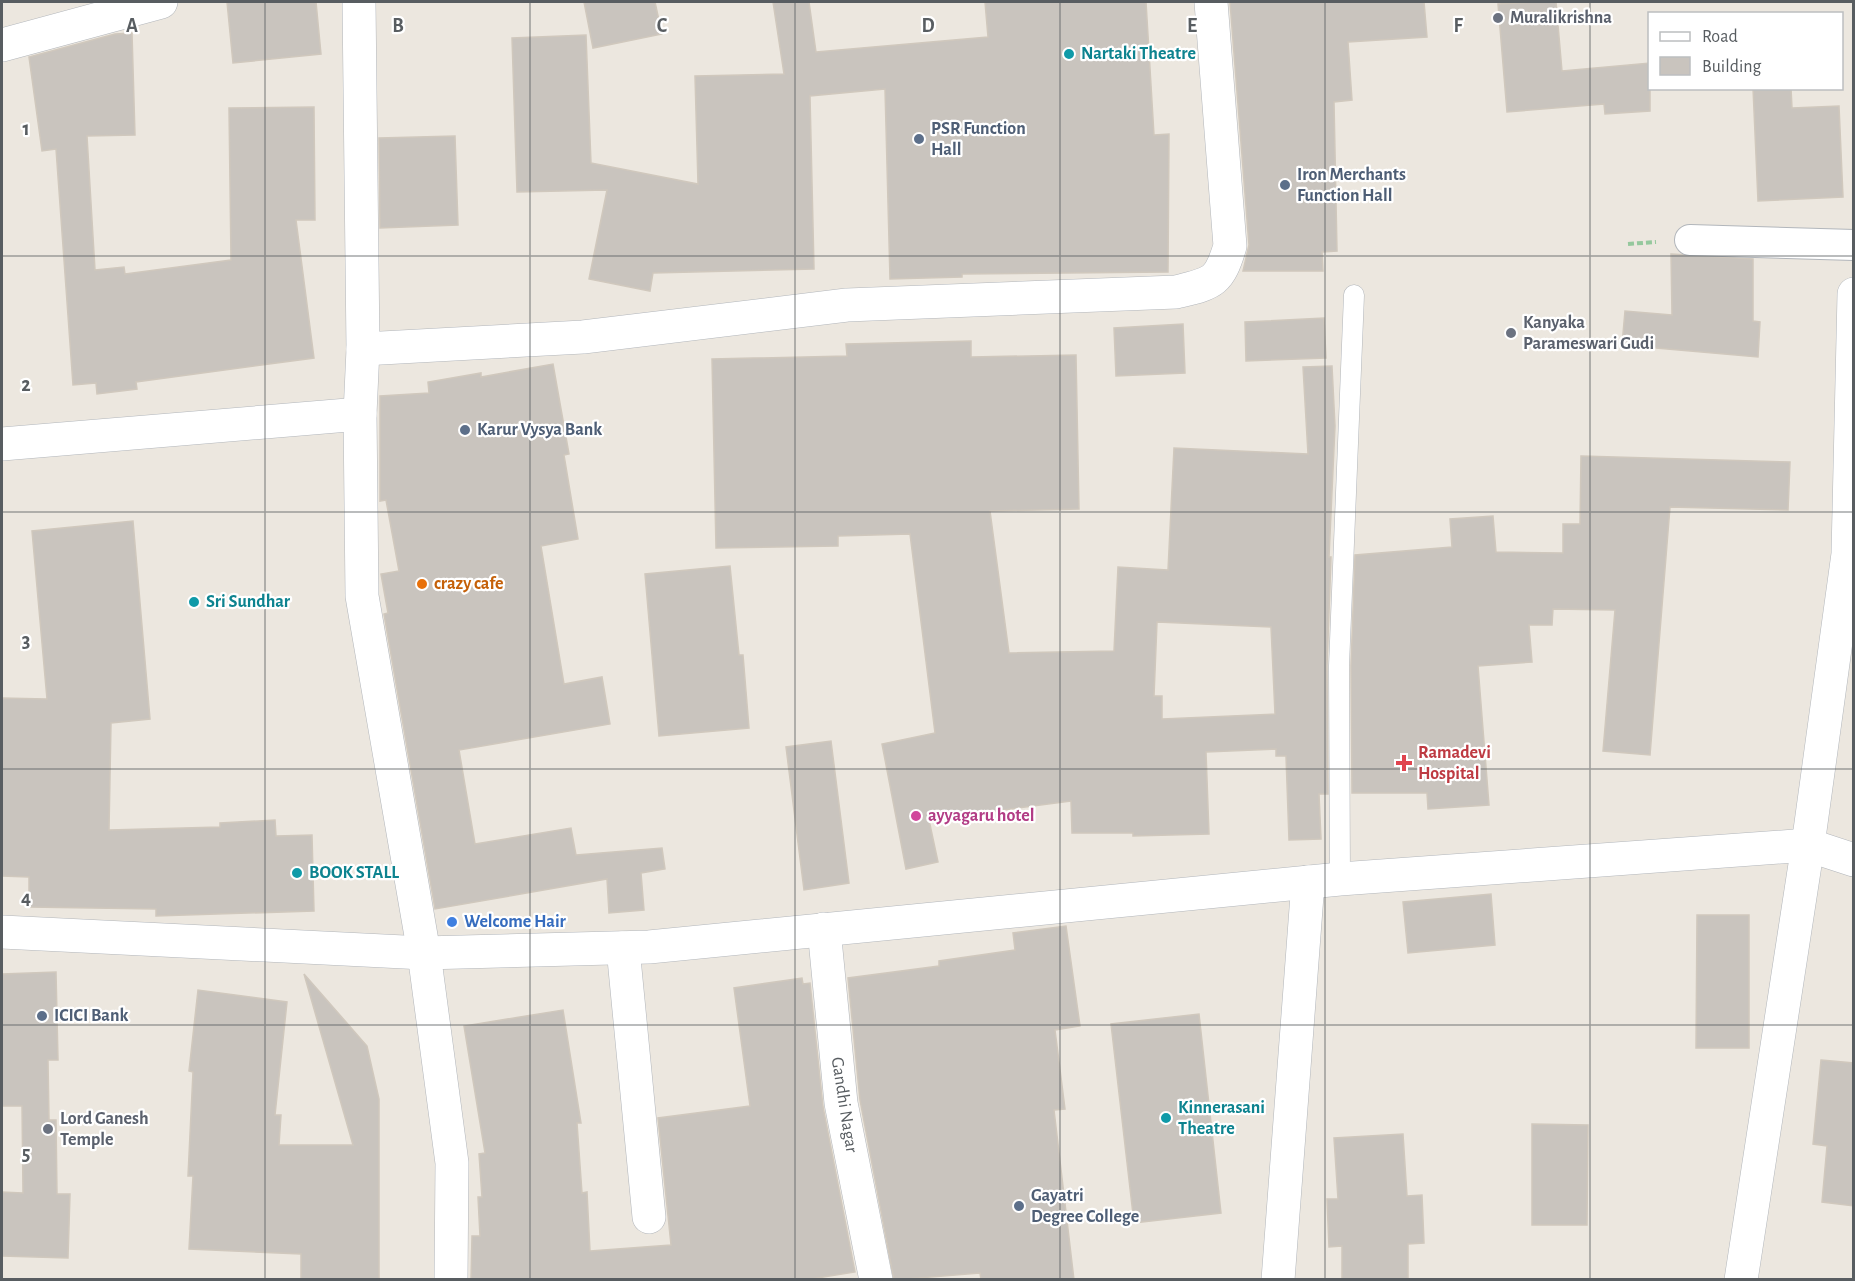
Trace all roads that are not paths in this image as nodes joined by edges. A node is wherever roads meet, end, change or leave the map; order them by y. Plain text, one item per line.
1 (161, 2) edge
2 (359, 2) edge
3 (1211, 2) edge
4 (2, 45) edge
5 (1690, 240) dead end
6 (1854, 245) edge
7 (1854, 294) edge
8 (1354, 295) dead end
9 (363, 349) junction
10 (360, 414) junction
11 (2, 444) edge
12 (1851, 554) edge
13 (1808, 844) junction
14 (1854, 860) edge
15 (1324, 880) junction
16 (824, 929) junction
17 (2, 932) edge
18 (623, 948) junction
19 (424, 953) junction
20 (650, 1217) dead end
21 (451, 1280) edge
22 (876, 1280) edge
23 (1278, 1280) edge
24 (1741, 1280) edge

1 - 4 street
2 - 9 street
3 - 9 street
5 - 6 street
7 - 12 street
8 - 15 lane
9 - 10 street
10 - 11 street
10 - 19 street
12 - 13 street
13 - 14 street
13 - 15 street
13 - 24 street
15 - 16 street
15 - 23 street
16 - 18 street
16 - 22 street, Gandhi Nagar
17 - 19 street
18 - 19 street
18 - 20 street
19 - 21 street

